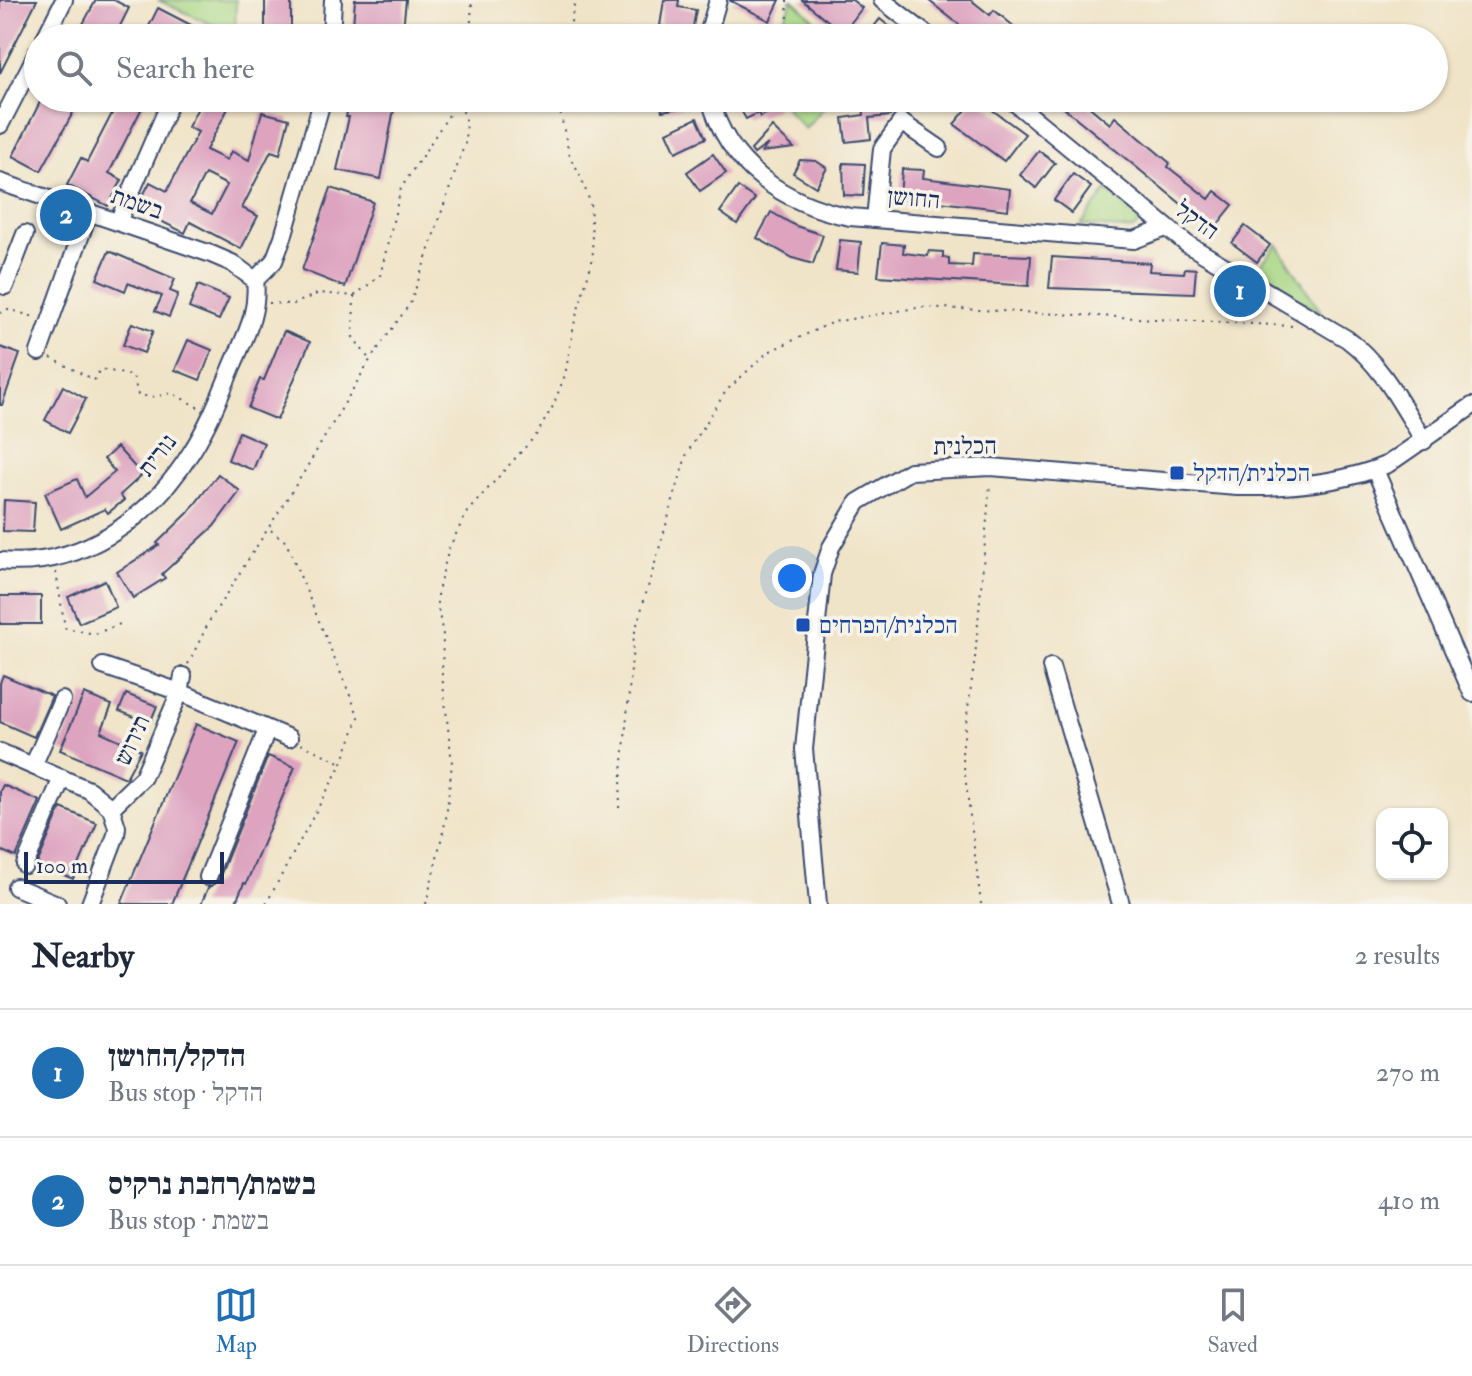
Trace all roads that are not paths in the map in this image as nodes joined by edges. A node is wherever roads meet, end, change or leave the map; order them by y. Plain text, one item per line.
1 (64, 0) edge
2 (333, 0) edge
3 (718, 0) edge
4 (882, 0) edge
5 (52, 24) edge
6 (332, 24) edge
7 (711, 24) edge
8 (913, 24) edge
9 (24, 78) edge
10 (166, 112) edge
11 (319, 112) edge
12 (715, 112) edge
13 (1026, 112) edge
14 (0, 125) edge
15 (939, 148) dead end
16 (0, 182) edge
17 (89, 212) junction
18 (875, 219) junction
19 (118, 222) junction
20 (1166, 228) junction
21 (25, 234) dead end
22 (255, 280) junction
23 (0, 284) edge
24 (39, 352) road end
25 (1472, 406) edge
26 (1424, 441) junction
27 (1375, 470) junction
28 (0, 561) edge
29 (103, 666) dead end
30 (1051, 667) dead end
31 (181, 684) junction
32 (1472, 693) edge
33 (62, 700) dead end
34 (267, 730) junction
35 (289, 738) road end
36 (2, 759) edge
37 (33, 766) junction
38 (62, 778) junction
39 (111, 808) junction
40 (25, 865) dead end
41 (208, 877) dead end
42 (16, 887) dead end
43 (57, 904) edge
44 (90, 904) edge
45 (818, 904) edge
46 (1121, 904) edge

1 - 5 street
2 - 6 street
3 - 7 street
4 - 8 street
9 - 14 street
10 - 19 street
11 - 22 street
12 - 18 street, החושן
13 - 20 street, הדקל
15 - 18 street
16 - 17 street, בשמת
17 - 19 street, בשמת
17 - 24 street
18 - 20 street, החושן
19 - 22 street, בשמת
20 - 26 street, הדקל
21 - 23 street
22 - 28 street, נורית
25 - 26 street, הכלנית
26 - 27 street, הכלנית
27 - 32 street
27 - 45 street, הכלנית
29 - 31 street
30 - 46 street
31 - 34 street
31 - 39 street, תירוש
33 - 37 street
34 - 35 street
34 - 41 street
36 - 37 street
37 - 38 street
38 - 39 street
38 - 40 street
39 - 44 street
42 - 43 street

